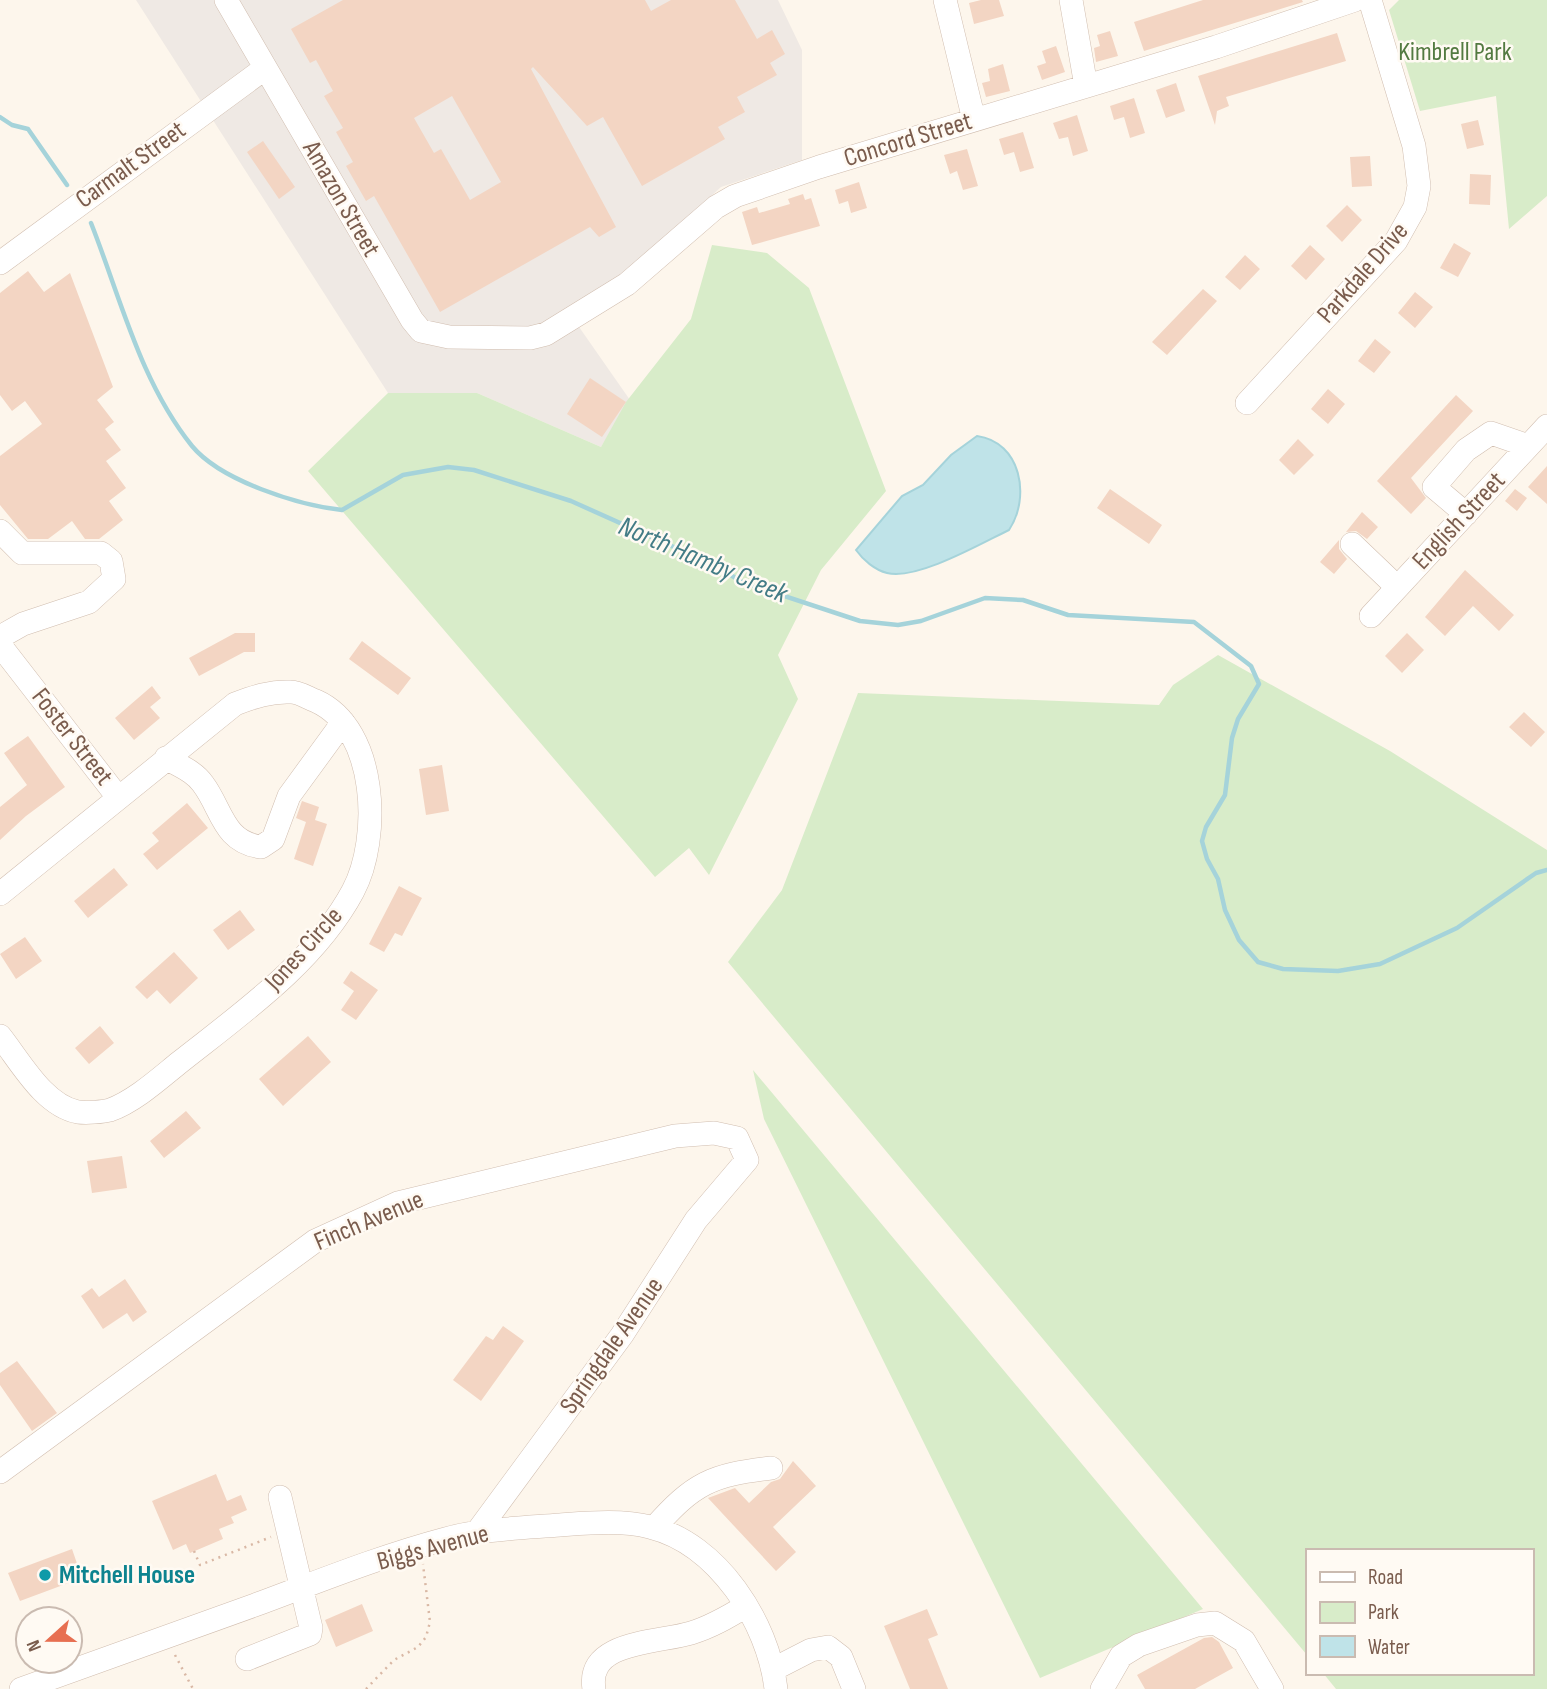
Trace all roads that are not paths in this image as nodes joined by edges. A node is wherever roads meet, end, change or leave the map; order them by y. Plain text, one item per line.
1 (226, 0) edge
2 (944, 0) edge
3 (1071, 0) edge
4 (1355, 0) edge
5 (1370, 0) edge
6 (264, 69) junction
7 (1086, 86) junction
8 (974, 120) junction
9 (0, 263) edge
10 (495, 338) joint
11 (1247, 402) dead end
12 (1542, 434) edge
13 (1466, 514) junction
14 (0, 531) edge
15 (1352, 544) dead end
16 (1397, 587) junction
17 (1371, 616) dead end
18 (0, 637) edge
19 (0, 645) edge
20 (344, 722) junction
21 (166, 758) junction
22 (117, 796) junction
23 (0, 894) edge
24 (0, 1036) edge
25 (747, 1160) joint
26 (3, 1463) edge
27 (771, 1468) dead end
28 (280, 1497) dead end
29 (654, 1528) junction
30 (477, 1532) junction
31 (300, 1588) junction
32 (746, 1606) junction
33 (247, 1659) dead end
34 (775, 1679) edge
35 (21, 1689) edge
36 (594, 1689) edge
37 (854, 1689) edge
38 (1102, 1689) edge
39 (1272, 1689) edge

1 - 6 street, Amazon Street
2 - 8 street
3 - 7 street
4 - 7 street, Concord Street
5 - 11 street, Parkdale Drive
6 - 9 street, Carmalt Street
6 - 10 street, Amazon Street
7 - 8 street, Concord Street
8 - 10 street, Concord Street
12 - 13 street, English Street
12 - 13 street
13 - 16 street, English Street
14 - 18 street
15 - 16 street
16 - 17 street, English Street
19 - 22 street, Foster Street
20 - 21 street, Jones Circle
20 - 21 street
20 - 24 street, Jones Circle
21 - 22 street, Jones Circle
22 - 23 street, Jones Circle
25 - 26 street, Finch Avenue
25 - 30 street, Springdale Avenue
27 - 29 street
28 - 31 street
29 - 30 street, Biggs Avenue
29 - 32 street, Biggs Avenue
30 - 31 street, Biggs Avenue
31 - 33 street
31 - 35 street, Biggs Avenue
32 - 34 street, Biggs Avenue
32 - 36 street
34 - 37 street
38 - 39 street

